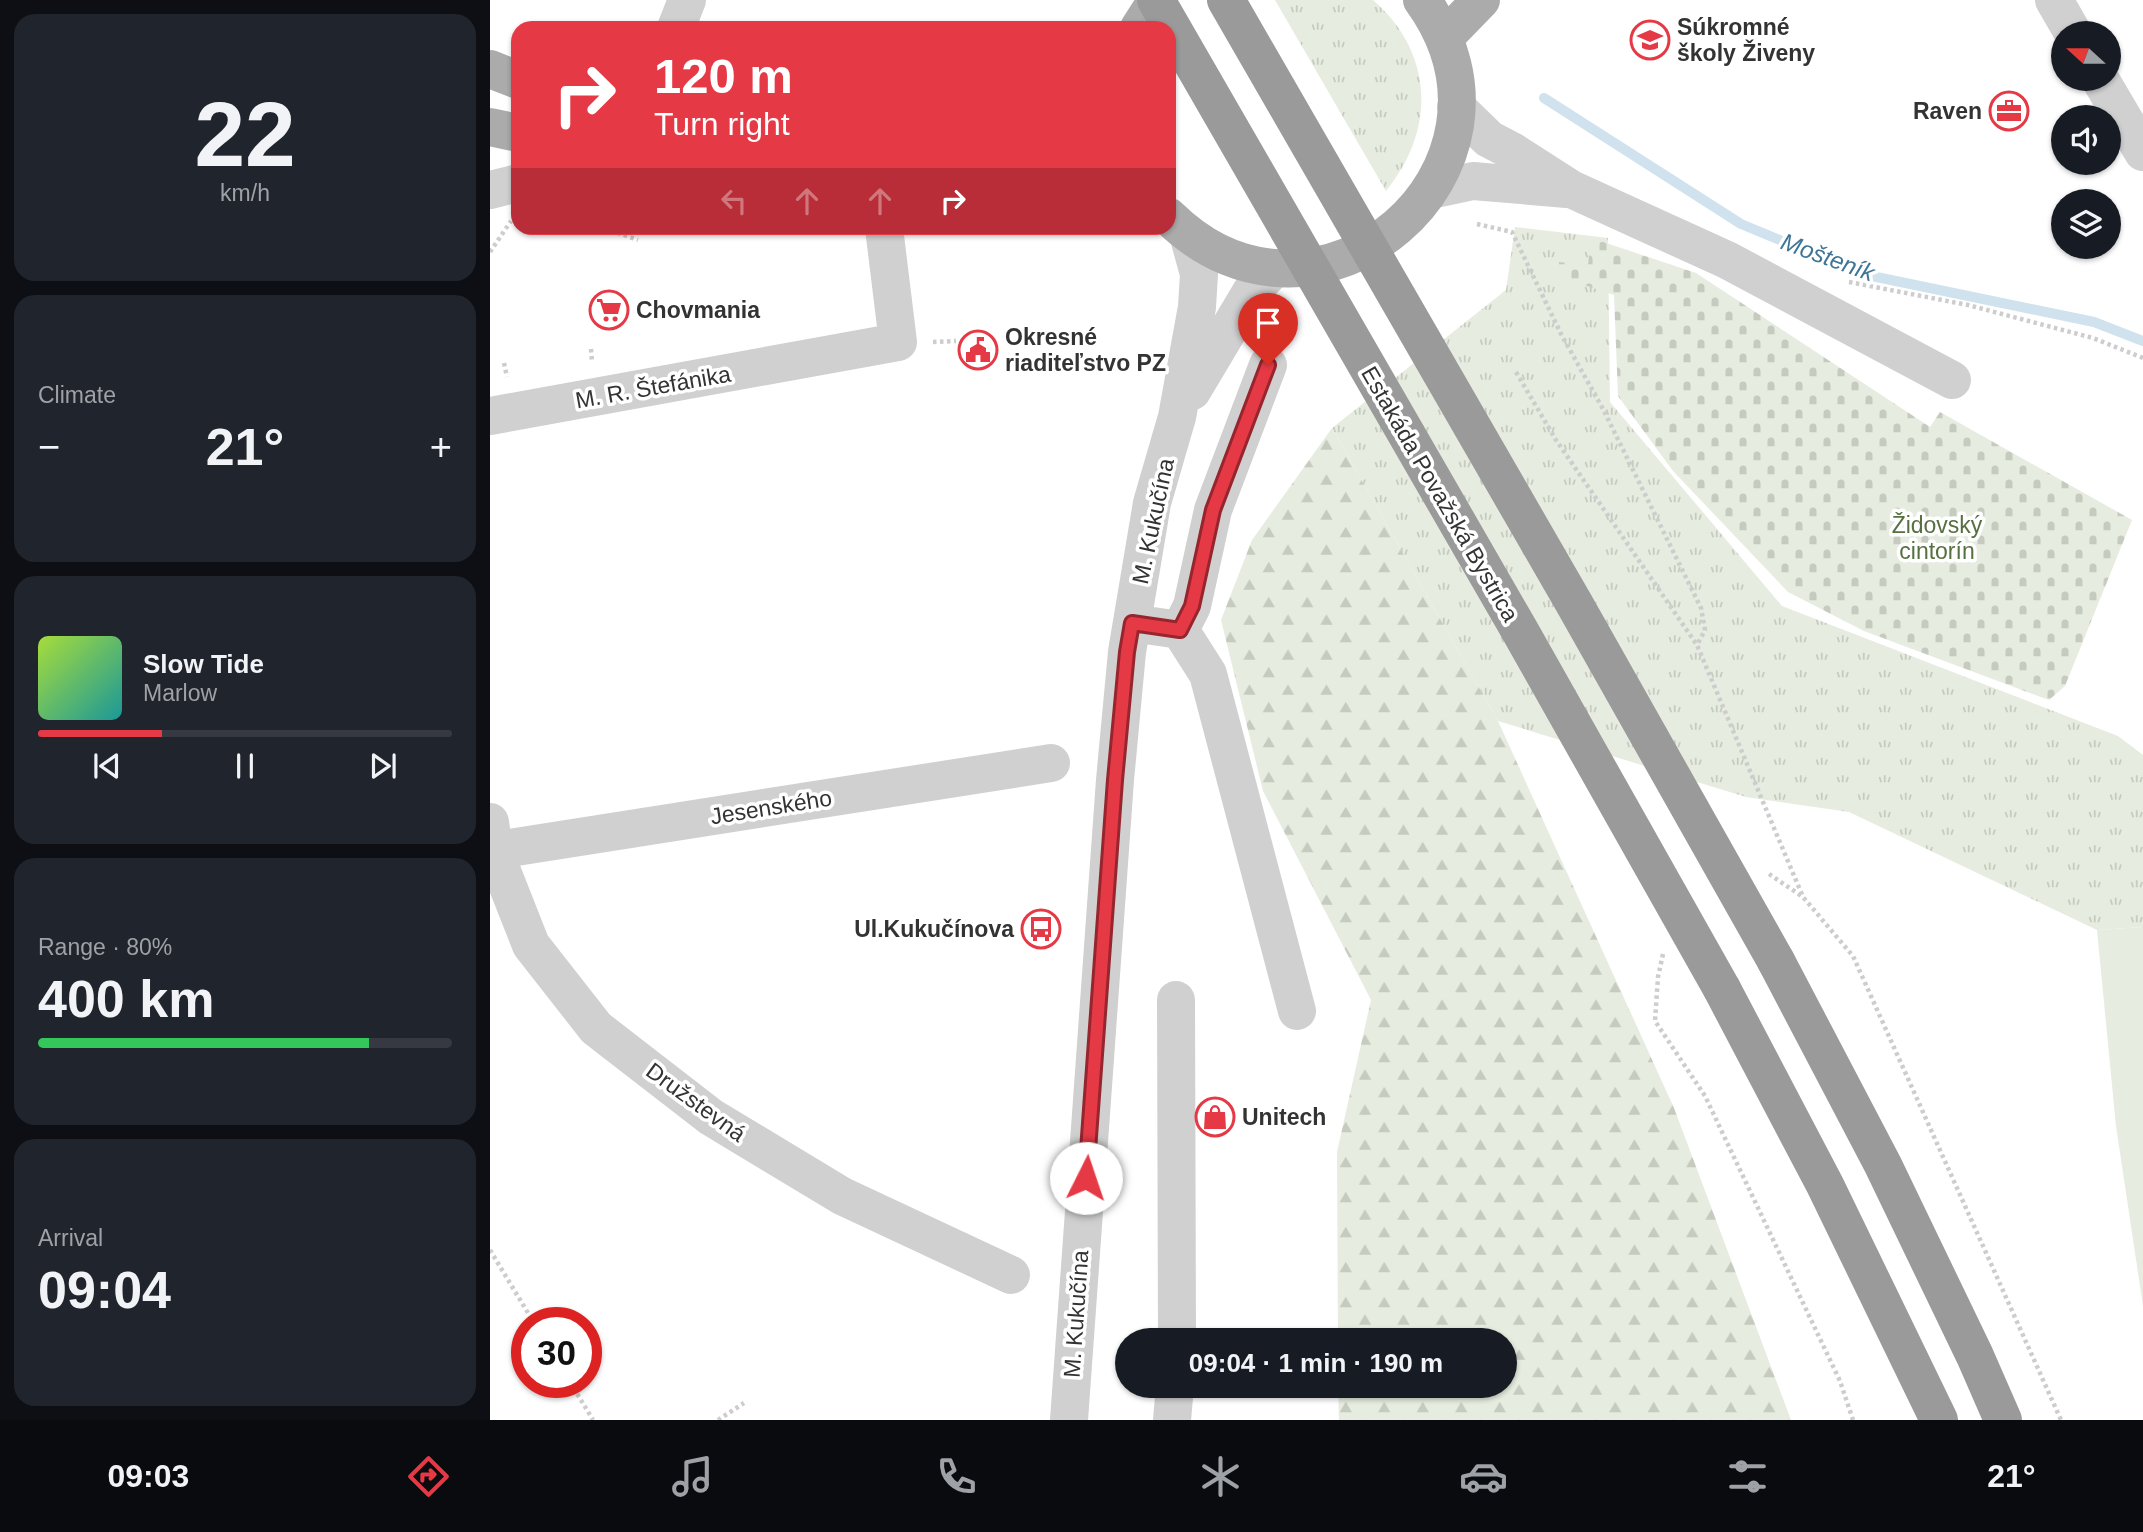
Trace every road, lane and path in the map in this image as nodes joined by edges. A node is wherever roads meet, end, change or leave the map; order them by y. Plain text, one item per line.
1 (687, 0) edge
2 (1156, 0) edge
3 (1226, 0) edge
4 (1422, 0) edge
5 (1481, 0) edge
6 (2054, 0) edge
7 (679, 21) edge
8 (1143, 21) edge
9 (1168, 21) edge
10 (2066, 21) edge
11 (1176, 35) edge
12 (1444, 38) junction
13 (490, 69) edge
14 (511, 77) edge
15 (2107, 91) edge
16 (1456, 107) junction
17 (490, 127) edge
18 (511, 132) edge
19 (2143, 152) edge
20 (511, 185) edge
21 (1572, 189) junction
22 (490, 190) edge
23 (1431, 190) junction
24 (511, 221) edge
25 (1477, 224) dead end
26 (1179, 225) edge
27 (624, 235) edge
28 (885, 235) edge
29 (638, 240) dead end
30 (490, 252) edge
31 (1275, 268) junction
32 (1840, 280) dead end
33 (956, 341) dead end
34 (942, 343) dead end
35 (2143, 358) edge
36 (1268, 365) dead end
37 (1516, 372) dead end
38 (1952, 380) dead end
39 (490, 416) edge
40 (1177, 417) junction
41 (1132, 623) junction
42 (1180, 630) junction
43 (1697, 645) junction
44 (1051, 763) dead end
45 (491, 841) edge
46 (1663, 952) dead end
47 (1176, 1000) dead end
48 (1297, 1011) dead end
49 (490, 1250) edge
50 (1011, 1275) dead end
51 (524, 1307) edge
52 (1177, 1328) edge
53 (580, 1398) edge
54 (1174, 1398) edge
55 (744, 1403) dead end
56 (593, 1420) edge
57 (718, 1420) edge
58 (1069, 1420) edge
59 (1172, 1420) edge
60 (1853, 1420) edge
61 (1939, 1420) edge
62 (2003, 1420) edge
63 (2061, 1420) edge

1 - 7 street
2 - 8 main road
2 - 9 highway, Estakáda Považská Bystrica, bridge
3 - 62 highway, bridge
4 - 12 main road
5 - 12 main road
6 - 10 street
11 - 61 highway, Estakáda Považská Bystrica, bridge
12 - 16 main road
13 - 14 main road
15 - 19 street
16 - 21 street
16 - 23 main road
17 - 18 main road
20 - 22 street
21 - 23 street
21 - 38 street
23 - 31 main road
24 - 30 path
25 - 43 path
26 - 31 main road
26 - 40 street, M. Kukučína
27 - 29 path
28 - 39 street, M. R. Štefánika
31 - 40 street, M. Kukučína
32 - 35 path
33 - 34 path
36 - 42 street
37 - 43 path
40 - 41 street, M. Kukučína
41 - 42 street
41 - 58 street, M. Kukučína
42 - 48 street
43 - 63 path
44 - 45 street, Jesenského
45 - 50 street, Družstevná
46 - 60 path
47 - 52 street
49 - 51 path
53 - 56 path
54 - 59 street
55 - 57 path

